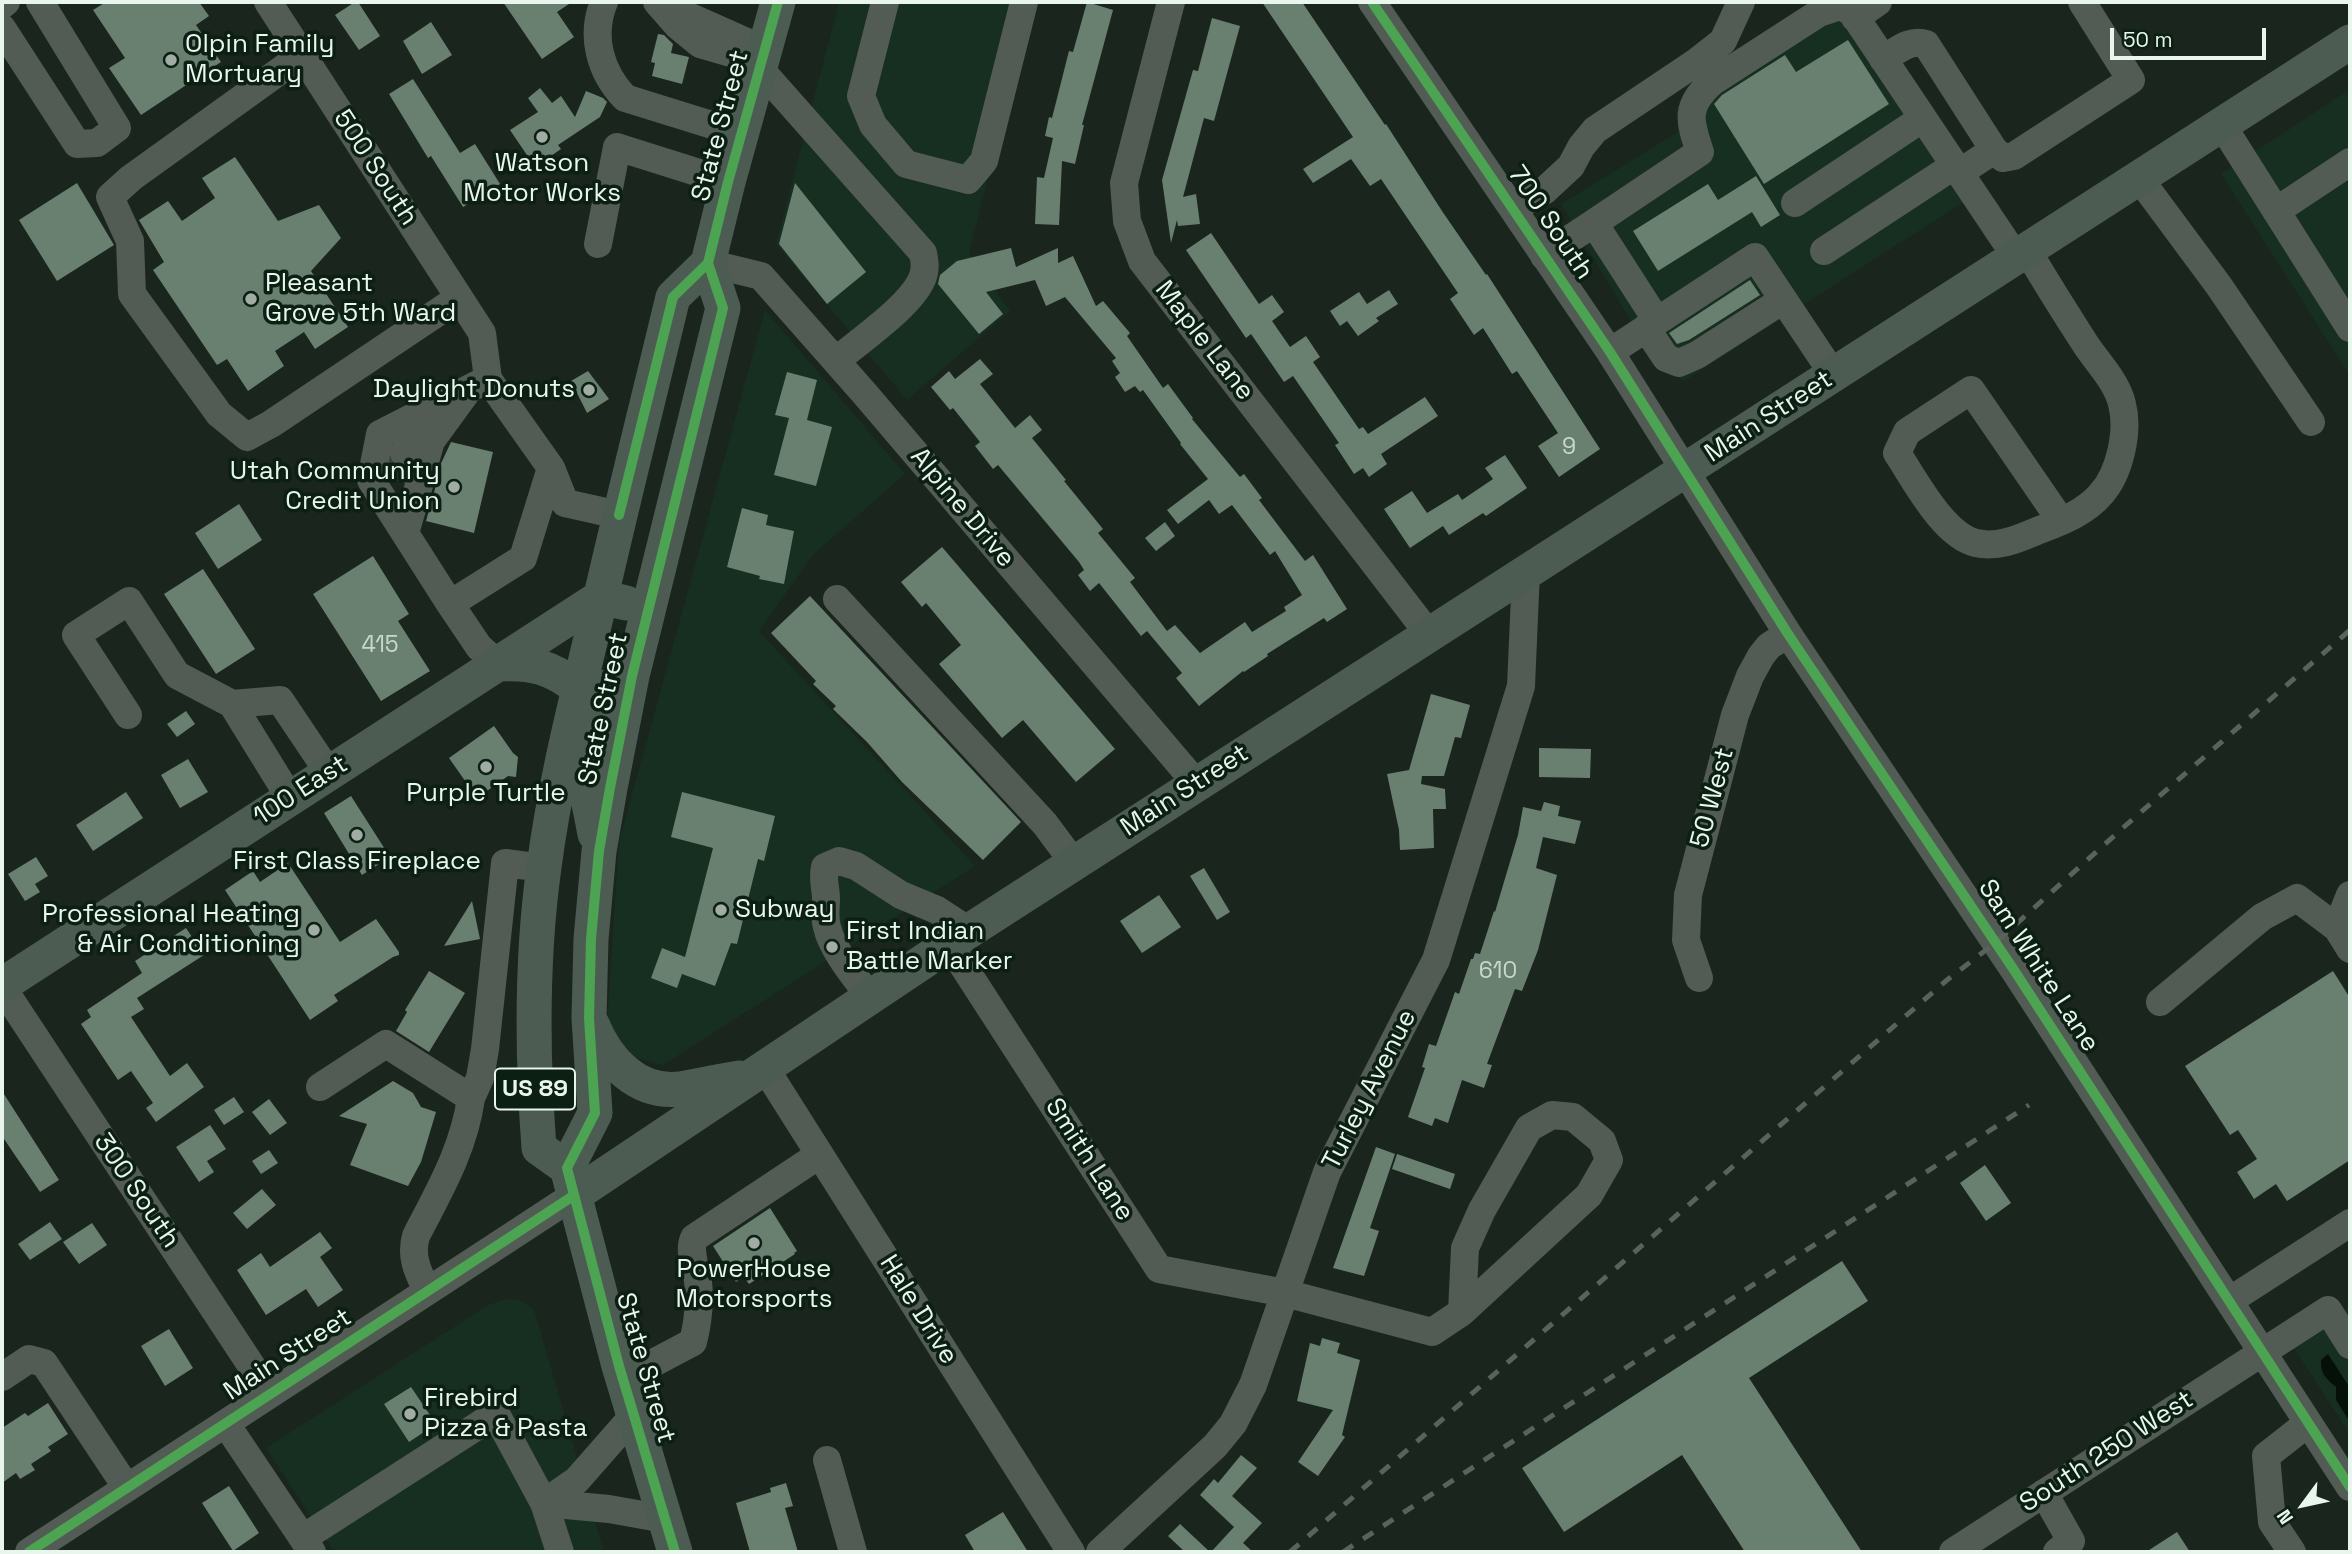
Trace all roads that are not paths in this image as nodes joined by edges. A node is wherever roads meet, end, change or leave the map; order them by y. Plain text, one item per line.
1 (6, 2) edge
2 (40, 2) edge
3 (268, 2) edge
4 (604, 2) edge
5 (657, 2) edge
6 (677, 2) edge
7 (778, 2) edge
8 (885, 2) edge
9 (1024, 2) edge
10 (1171, 2) edge
11 (1372, 2) edge
12 (1741, 2) edge
13 (1878, 2) edge
14 (2082, 2) edge
15 (2, 5) edge
16 (1855, 18) junction
17 (2, 28) edge
18 (2349, 45) edge
19 (302, 55) junction
20 (1883, 59) junction
21 (762, 60) junction
22 (1923, 118) junction
23 (2222, 125) junction
24 (741, 134) junction
25 (1994, 150) junction
26 (2350, 162) edge
27 (1957, 169) junction
28 (2139, 178) junction
29 (728, 182) junction
30 (1795, 203) dead end
31 (1513, 209) junction
32 (2276, 211) junction
33 (1594, 223) junction
34 (598, 244) dead end
35 (1824, 251) dead end
36 (2021, 253) junction
37 (1544, 256) junction
38 (708, 263) junction
39 (459, 299) junction
40 (1783, 300) junction
41 (1652, 325) junction
42 (2350, 328) edge
43 (1610, 352) junction
44 (835, 361) junction
45 (709, 363) junction
46 (1833, 374) junction
47 (458, 394) junction
48 (2311, 422) dead end
49 (551, 468) junction
50 (1685, 471) junction
51 (619, 515) junction
52 (2061, 521) junction
53 (1526, 572) junction
54 (837, 599) dead end
55 (613, 600) junction
56 (450, 604) junction
57 (1429, 633) junction
58 (1788, 634) junction
59 (498, 664) junction
60 (578, 688) junction
61 (232, 704) junction
62 (128, 715) dead end
63 (329, 773) junction
64 (1196, 783) junction
65 (290, 798) junction
66 (599, 851) junction
67 (1074, 863) junction
68 (543, 868) junction
69 (2350, 895) edge
70 (959, 937) junction
71 (2344, 939) edge
72 (1699, 978) dead end
73 (2, 986) edge
74 (870, 998) junction
75 (2160, 1002) dead end
76 (589, 1018) junction
77 (757, 1073) junction
78 (320, 1087) dead end
79 (471, 1098) junction
80 (819, 1155) junction
81 (570, 1182) junction
82 (2350, 1223) edge
83 (427, 1291) junction
84 (1285, 1293) junction
85 (2229, 1300) junction
86 (1462, 1312) junction
87 (2346, 1329) edge
88 (2262, 1352) junction
89 (2, 1377) edge
90 (623, 1379) junction
91 (270, 1394) junction
92 (634, 1415) junction
93 (2308, 1423) junction
94 (226, 1424) junction
95 (827, 1460) dead end
96 (127, 1488) junction
97 (2350, 1488) edge
98 (2044, 1493) junction
99 (544, 1503) junction
100 (665, 1519) junction
101 (308, 1545) edge
102 (29, 1552) edge
103 (560, 1552) edge
104 (675, 1552) edge
105 (853, 1552) edge
106 (1071, 1552) edge
107 (1100, 1552) edge
108 (1953, 1552) edge
109 (2057, 1552) edge
110 (2292, 1552) edge

1 - 15 street
2 - 17 street
3 - 19 street, 500 South
4 - 24 street
5 - 21 street
6 - 21 street
7 - 21 main road, State Street
8 - 9 street
10 - 57 street, Maple Lane
11 - 31 street, 700 South
12 - 31 street
13 - 16 street
14 - 25 street
16 - 20 street
16 - 33 street
18 - 23 main road, Main Street
19 - 39 street, 500 South
19 - 39 street
20 - 22 street
20 - 25 street
21 - 24 main road, State Street
21 - 44 street
22 - 27 street
22 - 30 street
23 - 28 main road, Main Street
23 - 32 street
24 - 29 main road, State Street
25 - 27 street
26 - 32 street
27 - 35 street
27 - 36 street
28 - 36 main road, Main Street
28 - 48 street
29 - 34 street
29 - 38 main road, State Street
31 - 37 street, 700 South
32 - 42 street
33 - 37 street
33 - 41 street
36 - 46 main road, Main Street
36 - 52 street
37 - 43 street, 700 South
38 - 44 street, Alpine Drive
38 - 45 main road, State Street / US 89
38 - 51 main road, State Street
39 - 47 street, 500 South
40 - 41 street
40 - 41 street
40 - 46 street
41 - 43 street
43 - 50 street, 700 South
44 - 64 street, Alpine Drive
45 - 55 main road
45 - 66 main road, State Street / US 89
46 - 50 main road, Main Street
47 - 47 street
47 - 49 street
47 - 56 street
49 - 51 street
49 - 56 street
50 - 53 main road, Main Street
50 - 58 street, Sam White Lane
51 - 55 main road, State Street
52 - 52 street
53 - 57 main road, Main Street
53 - 84 street, Turley Avenue
54 - 67 street
55 - 59 main road, 100 East
55 - 60 main road, State Street
55 - 66 main road
56 - 59 street
57 - 64 main road, Main Street
58 - 72 street, 50 West
58 - 85 street, Sam White Lane
59 - 60 main road
59 - 63 main road, 100 East
60 - 68 main road, State Street
61 - 62 street
61 - 63 street
61 - 65 street
63 - 65 main road, 100 East
64 - 67 main road, Main Street
65 - 73 main road, 100 East
66 - 76 main road, State Street / US 89
67 - 70 main road, Main Street
68 - 79 street
68 - 81 main road, State Street / US 89
69 - 71 street
70 - 74 main road, Main Street
70 - 74 street
70 - 84 street, Smith Lane
71 - 75 street
73 - 91 street, 300 South
74 - 77 main road, Main Street
76 - 77 main road
76 - 81 main road, State Street / US 89
77 - 80 street, Hale Drive
77 - 81 main road, Main Street
78 - 79 street
79 - 83 street
80 - 90 street
80 - 106 street, Hale Drive
81 - 83 street, Main Street
81 - 90 main road, State Street
82 - 85 street
83 - 91 street, Main Street
84 - 86 street, Smith Lane
84 - 107 street, Turley Avenue
85 - 88 street, Sam White Lane
86 - 86 street, Smith Lane
87 - 88 street, South 250 West
88 - 93 street, Sam White Lane
88 - 98 street, South 250 West
89 - 96 street
90 - 92 main road, State Street
91 - 94 street, Main Street
92 - 99 street
92 - 100 main road, State Street
93 - 97 street, Sam White Lane
93 - 110 street
94 - 96 street, Main Street
94 - 101 street
95 - 105 street
96 - 102 street, Main Street
98 - 108 street, South 250 West
98 - 109 street
99 - 100 street
99 - 101 street
99 - 103 street
100 - 104 main road, State Street

